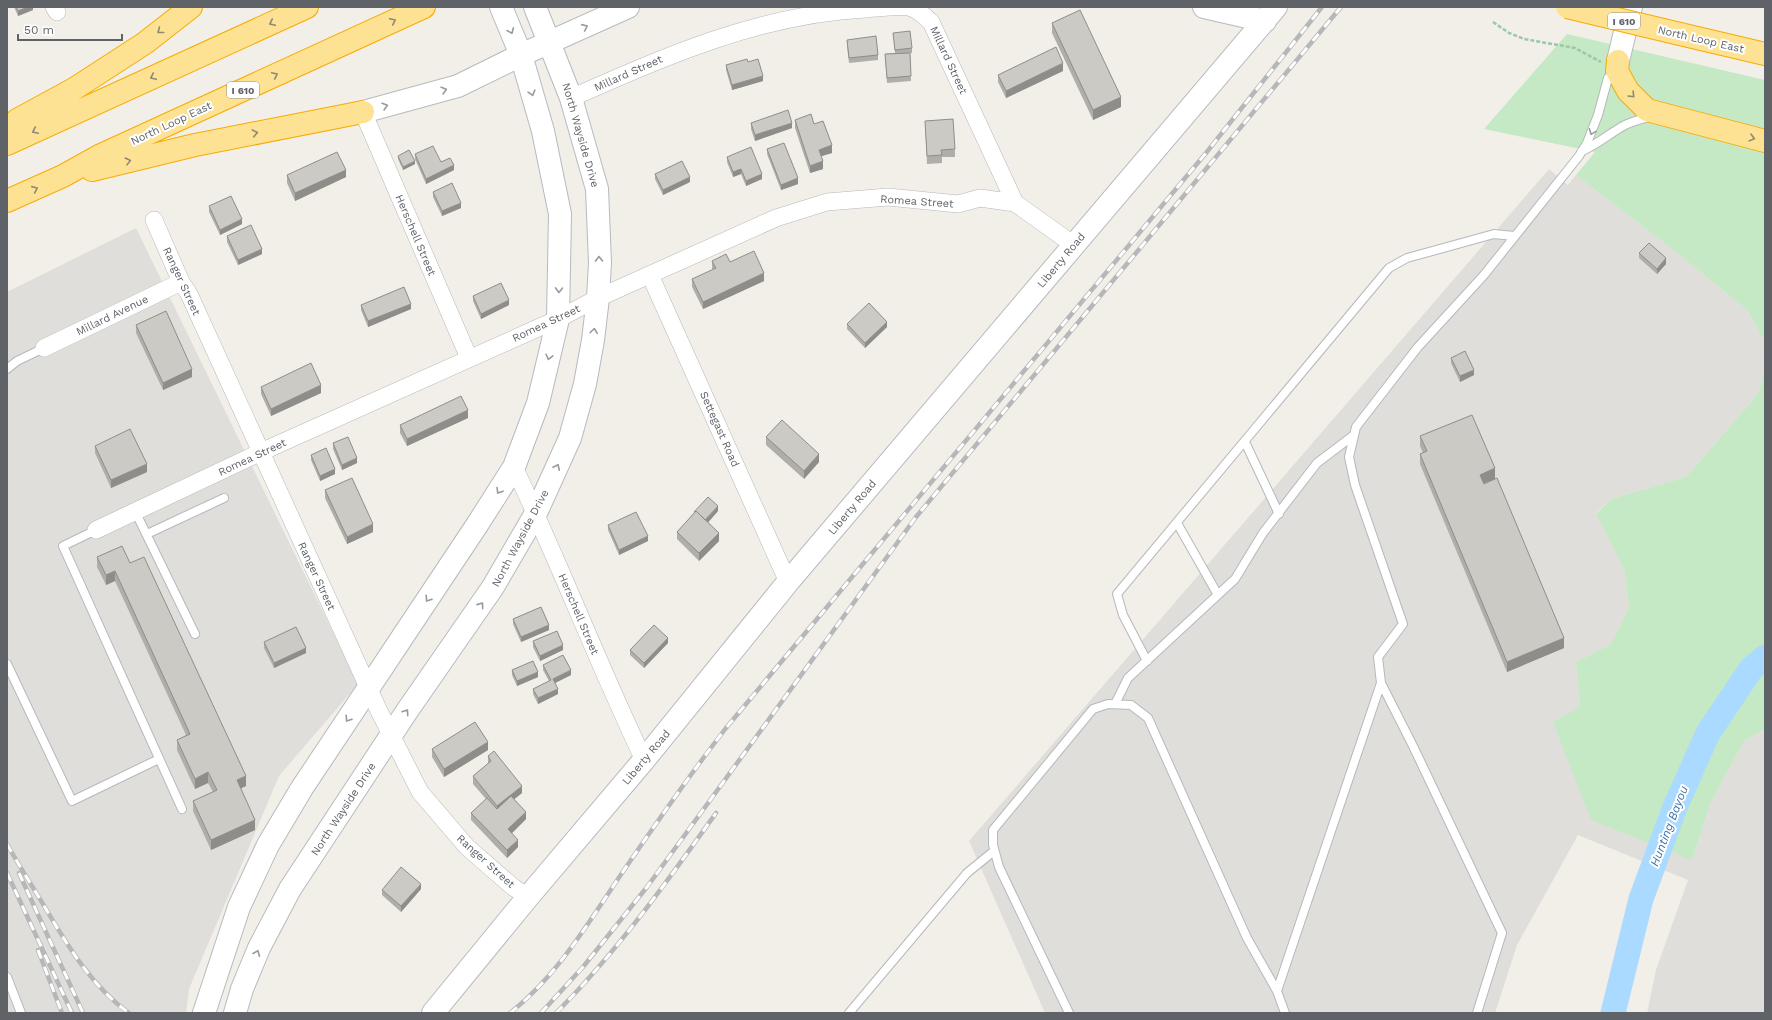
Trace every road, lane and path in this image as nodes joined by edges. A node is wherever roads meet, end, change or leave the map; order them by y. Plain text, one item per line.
1 (191, 7) edge
2 (307, 7) edge
3 (424, 7) edge
4 (501, 7) edge
5 (535, 7) edge
6 (628, 7) edge
7 (1204, 7) edge
8 (1567, 7) edge
9 (1631, 7) edge
10 (1271, 14) edge
11 (1493, 22) dead end
12 (550, 43) junction
13 (1765, 54) edge
14 (521, 55) junction
15 (1617, 66) junction
16 (572, 98) junction
17 (363, 112) junction
18 (1660, 113) junction
19 (7, 130) edge
20 (1765, 141) edge
21 (7, 144) edge
22 (1582, 151) junction
23 (63, 176) junction
24 (7, 201) edge
25 (1015, 203) junction
26 (154, 220) dead end
27 (1514, 236) junction
28 (1074, 245) junction
29 (650, 275) junction
30 (181, 282) junction
31 (598, 298) junction
32 (558, 319) junction
33 (44, 348) joint
34 (469, 358) junction
35 (7, 369) edge
36 (1354, 435) junction
37 (1244, 442) junction
38 (261, 452) junction
39 (514, 467) junction
40 (224, 498) dead end
41 (135, 511) junction
42 (536, 513) junction
43 (1279, 514) junction
44 (1177, 523) junction
45 (96, 530) joint
46 (147, 534) junction
47 (788, 582) junction
48 (1218, 595) junction
49 (195, 634) dead end
50 (1147, 661) junction
51 (7, 664) edge
52 (1381, 683) junction
53 (368, 688) junction
54 (1115, 704) junction
55 (391, 735) junction
56 (159, 759) junction
57 (644, 760) junction
58 (182, 809) dead end
59 (994, 851) junction
60 (528, 897) junction
61 (7, 977) edge
62 (1277, 991) junction
63 (21, 1013) edge
64 (204, 1013) edge
65 (235, 1013) edge
66 (433, 1013) edge
67 (850, 1013) edge
68 (1069, 1013) edge
69 (1285, 1013) edge
70 (1477, 1013) edge

1 -> 19 highway
2 -> 21 highway
23 -> 3 highway, North Loop East / I 610
4 -> 14 main road
5 - 12 main road, North Wayside Drive
12 -> 6 main road
7 - 10 main road
8 - 13 highway, North Loop East / I 610, bridge
9 - 15 main road
10 - 28 main road, Liberty Road
11 - 15 path
12 - 14 main road
12 - 16 main road, North Wayside Drive
17 -> 14 main road
14 -> 32 main road
15 -> 18 highway
15 -> 22 lane
16 - 25 street, Millard Street
31 -> 16 main road, North Wayside Drive
23 -> 17 highway
17 - 34 street, Herschell Street
18 -> 20 highway
18 - 22 lane
22 - 27 lane
24 -> 23 highway, North Loop East / I 610
25 - 28 street, Millard Street
25 - 29 street, Romea Street
26 - 30 street, Ranger Street
27 - 36 lane
27 - 37 lane
28 - 47 main road, Liberty Road
29 - 31 street, Romea Street
29 - 47 street, Settegast Road
30 - 33 street, Millard Avenue
30 - 38 street, Ranger Street
31 - 32 street, Romea Street
42 -> 31 main road, North Wayside Drive
32 - 34 street, Romea Street
32 -> 39 main road
33 - 35 lane
34 - 38 street, Romea Street
36 - 43 lane
36 - 52 lane
37 - 43 lane
37 - 44 lane
38 - 41 street, Romea Street
38 - 53 street, Ranger Street
39 - 42 street, Herschell Street
39 -> 53 main road
40 - 46 lane
41 - 45 street, Romea Street
41 - 46 lane
55 -> 42 main road, North Wayside Drive
42 - 57 street, Herschell Street
43 - 48 lane
44 - 48 lane
44 - 50 lane
45 - 56 lane
46 - 49 lane
47 - 57 main road, Liberty Road
48 - 50 lane
50 - 54 lane
51 - 56 lane
52 - 62 lane
52 - 70 lane
53 - 55 street, Ranger Street
53 -> 64 main road
54 - 59 lane
54 - 62 lane
55 - 60 street, Ranger Street
65 -> 55 main road, North Wayside Drive
56 - 58 lane
57 - 60 main road, Liberty Road
59 - 67 lane
59 - 68 lane
60 - 66 main road, Liberty Road
61 - 63 lane
62 - 69 lane

